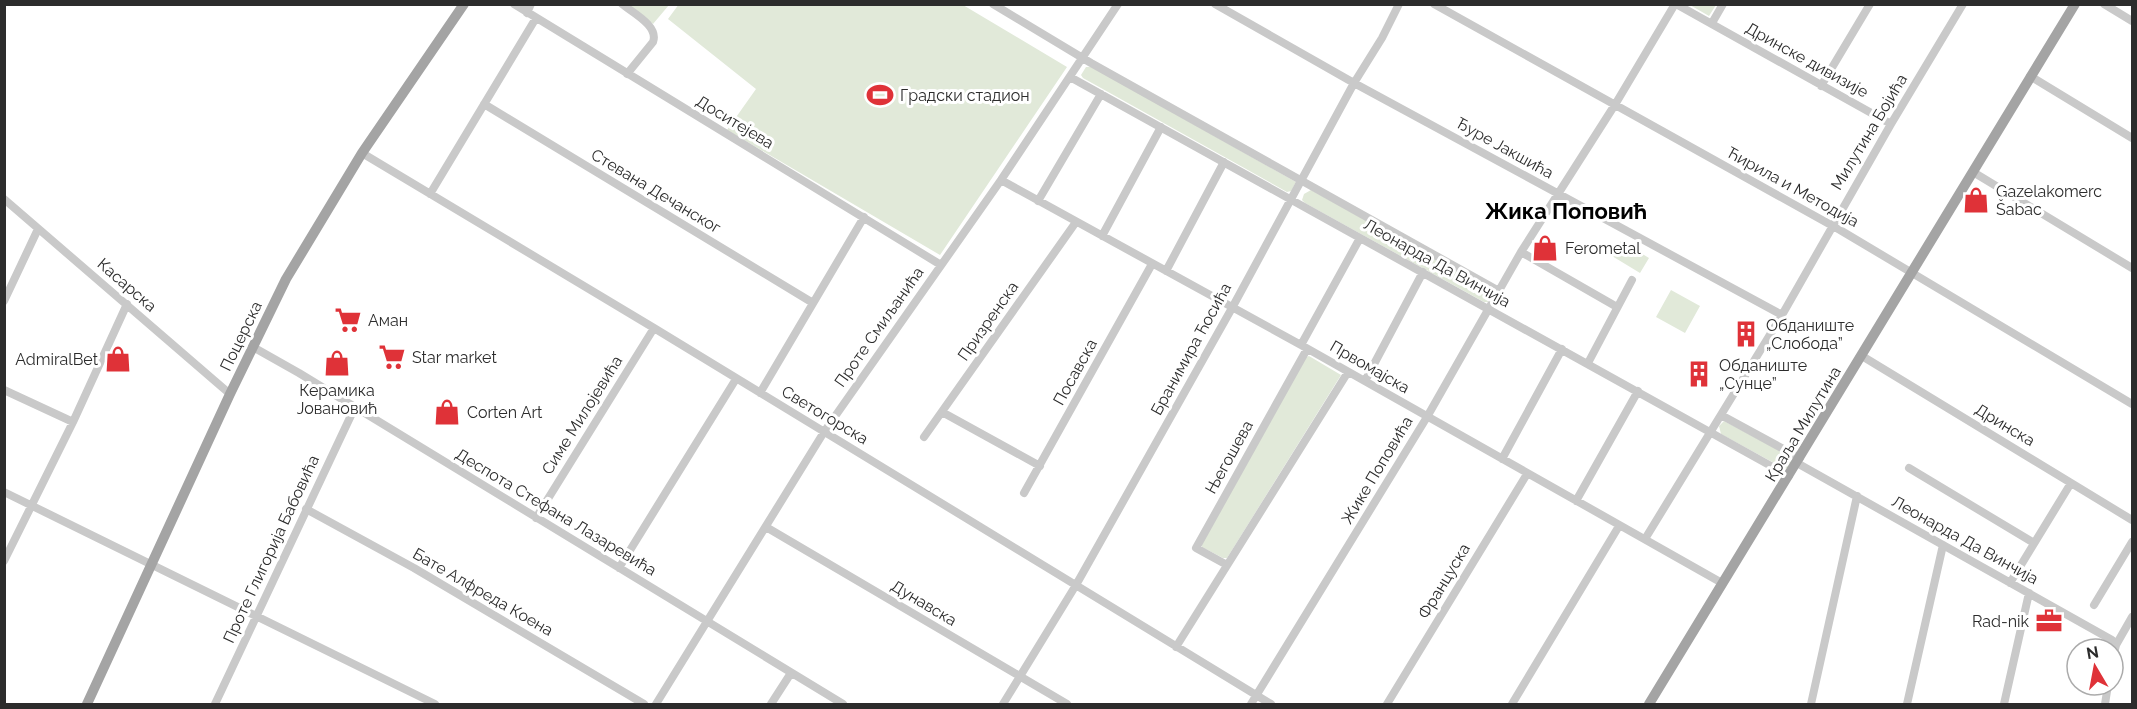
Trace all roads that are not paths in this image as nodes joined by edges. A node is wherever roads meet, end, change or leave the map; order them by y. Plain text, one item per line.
1 (464, 4) edge
2 (514, 4) edge
3 (622, 4) edge
4 (993, 4) edge
5 (1118, 4) edge
6 (1215, 4) edge
7 (1399, 4) edge
8 (1434, 4) edge
9 (1676, 4) edge
10 (1723, 4) edge
11 (1870, 4) edge
12 (1963, 4) edge
13 (2074, 4) edge
14 (2104, 4) edge
15 (529, 9) edge
16 (536, 18) junction
17 (2133, 21) edge
18 (1712, 24) junction
19 (1082, 57) junction
20 (627, 74) junction
21 (2030, 76) junction
22 (1070, 77) junction
23 (1354, 83) junction
24 (1821, 86) junction
25 (1101, 94) junction
26 (484, 104) junction
27 (1614, 105) junction
28 (1891, 124) junction
29 (1161, 128) junction
30 (2133, 138) edge
31 (362, 153) junction
32 (1224, 162) junction
33 (1973, 172) junction
34 (1001, 180) junction
35 (1301, 180) junction
36 (430, 194) junction
37 (1558, 194) junction
38 (4, 199) edge
39 (1291, 199) junction
40 (1038, 201) junction
41 (864, 217) junction
42 (1076, 222) junction
43 (1832, 225) junction
44 (38, 229) junction
45 (1102, 236) junction
46 (1360, 238) junction
47 (1521, 252) junction
48 (1152, 264) junction
49 (941, 265) junction
50 (2133, 268) edge
51 (1166, 272) junction
52 (1424, 272) junction
53 (1912, 273) junction
54 (1632, 280) dead end
55 (1499, 291) junction
56 (4, 301) edge
57 (813, 303) junction
58 (127, 304) junction
59 (1617, 307) junction
60 (1232, 308) junction
61 (1489, 309) junction
62 (1782, 315) junction
63 (654, 328) junction
64 (253, 347) junction
65 (1304, 347) junction
66 (1562, 349) junction
67 (1862, 356) junction
68 (1588, 363) junction
69 (1348, 372) junction
70 (736, 379) junction
71 (1365, 381) junction
72 (4, 390) edge
73 (1638, 391) junction
74 (760, 393) junction
75 (230, 394) junction
76 (2133, 404) edge
77 (355, 407) junction
78 (942, 412) junction
79 (1721, 415) junction
80 (1427, 417) junction
81 (73, 422) junction
82 (1712, 431) junction
83 (824, 432) junction
84 (924, 436) dead end
85 (1502, 459) junction
86 (1798, 460) junction
87 (1040, 466) junction
88 (1909, 468) dead end
89 (1527, 474) junction
90 (1789, 476) junction
91 (2071, 483) junction
92 (4, 492) edge
93 (1024, 493) dead end
94 (1857, 496) junction
95 (1576, 501) junction
96 (31, 505) junction
97 (306, 509) junction
98 (536, 518) junction
99 (2133, 520) edge
100 (1619, 526) junction
101 (766, 527) junction
102 (1645, 539) junction
103 (2133, 542) edge
104 (2034, 543) junction
105 (1943, 545) junction
106 (4, 561) edge
107 (152, 564) junction
108 (1227, 565) junction
109 (619, 568) junction
110 (2010, 583) junction
111 (1722, 584) junction
112 (1076, 585) junction
113 (2029, 593) junction
114 (2094, 605) dead end
115 (256, 615) junction
116 (2133, 617) edge
117 (708, 622) junction
118 (2106, 637) edge
119 (2121, 637) edge
120 (1176, 647) junction
121 (791, 673) junction
122 (1020, 677) junction
123 (221, 692) junction
124 (1257, 696) junction
125 (87, 705) edge
126 (215, 705) edge
127 (220, 705) edge
128 (435, 705) edge
129 (644, 705) edge
130 (656, 705) edge
131 (771, 705) edge
132 (843, 705) edge
133 (1003, 705) edge
134 (1067, 705) edge
135 (1251, 705) edge
136 (1271, 705) edge
137 (1387, 705) edge
138 (1512, 705) edge
139 (1649, 705) edge
140 (1811, 705) edge
141 (1907, 705) edge
142 (2004, 705) edge

1 - 31 main road, Поцерска
2 - 15 street, Доситејева
3 - 20 street
4 - 19 street, Леонарда Да Винчија
5 - 19 street, Проте Смиљанића
6 - 23 street, Ђуре Јакшића
7 - 23 street, Бранимира Ћосића
8 - 27 street, Ћирила и Методија
9 - 18 street, Дринске дивизије
9 - 27 street, Жике Поповића
10 - 18 street
11 - 24 street
12 - 28 street, Милутина Бојића
13 - 21 main road, Краља Милутина
14 - 17 street
15 - 16 street, Доситејева
16 - 20 street, Доситејева
16 - 26 street
18 - 24 street, Дринске дивизије
19 - 22 street, Проте Смиљанића
19 - 35 street, Леонарда Да Винчија
20 - 41 street, Доситејева
21 - 30 street
21 - 33 main road, Краља Милутина
22 - 25 street, Леонарда Да Винчија
22 - 34 street, Проте Смиљанића
23 - 35 street, Бранимира Ћосића
23 - 37 street, Ђуре Јакшића
24 - 28 street, Дринске дивизије
25 - 29 street, Леонарда Да Винчија
25 - 40 street
26 - 36 street
26 - 57 street, Стевана Дечанског
27 - 37 street, Жике Поповића
27 - 43 street, Ћирила и Методија
28 - 43 street, Милутина Бојића
29 - 32 street, Леонарда Да Винчија
29 - 45 street
31 - 36 street, Светогорска
31 - 64 main road, Поцерска
32 - 39 street, Леонарда Да Винчија
32 - 51 street
33 - 50 street
33 - 53 main road, Краља Милутина
34 - 40 street, Првомајска
34 - 49 street, Проте Смиљанића
35 - 39 street, Бранимира Ћосића
35 - 55 street, Леонарда Да Винчија
36 - 63 street, Светогорска
37 - 47 street, Жике Поповића
37 - 62 street, Ђуре Јакшића
38 - 44 street, Касарска
39 - 46 street, Леонарда Да Винчија
39 - 60 street, Бранимира Ћосића
40 - 42 street, Првомајска
41 - 49 street, Доситејева
41 - 57 street
42 - 45 street, Првомајска
42 - 78 street, Призренска
43 - 53 street, Ћирила и Методија
43 - 62 street, Милутина Бојића
44 - 56 street
44 - 58 street, Касарска
45 - 48 street, Првомајска
46 - 52 street, Леонарда Да Винчија
46 - 65 street
47 - 55 street, Жике Поповића
47 - 59 street
48 - 51 street, Првомајска
48 - 87 street, Посавска
49 - 83 street, Проте Смиљанића
51 - 60 street, Првомајска
52 - 61 street, Леонарда Да Винчија
52 - 71 street
53 - 67 main road, Краља Милутина
53 - 76 street, Ћирила и Методија
54 - 59 street
55 - 61 street, Жике Поповића
57 - 74 street
58 - 75 street, Касарска
58 - 81 street
59 - 68 street
60 - 65 street, Првомајска
60 - 112 street, Бранимира Ћосића
61 - 66 street, Леонарда Да Винчија
61 - 80 street, Жике Поповића
62 - 79 street, Милутина Бојића
63 - 70 street, Светогорска
63 - 98 street, Симе Милојевића
64 - 75 main road, Поцерска
64 - 77 street, Деспота Стефана Лазаревића
65 - 69 street, Првомајска
65 - 108 street, Његошева
66 - 68 street, Леонарда Да Винчија
66 - 85 street
67 - 86 main road, Краља Милутина
67 - 91 street, Дринска
68 - 73 street, Леонарда Да Винчија
69 - 71 street, Првомајска
69 - 108 street
70 - 74 street, Светогорска
70 - 109 street
71 - 80 street, Првомајска
72 - 81 street
73 - 82 street, Леонарда Да Винчија
73 - 95 street
74 - 83 street, Светогорска
75 - 107 main road, Поцерска
77 - 97 street, Проте Глигорија Бабовића
77 - 98 street, Деспота Стефана Лазаревића
78 - 84 street, Призренска
78 - 87 street
79 - 82 street, Милутина Бојића
79 - 86 street, Леонарда Да Винчија
80 - 85 street, Првомајска
80 - 124 street, Жике Поповића
81 - 96 street
82 - 90 street, Леонарда Да Винчија
82 - 102 street, Милутина Бојића
83 - 101 street, Проте Смиљанића
83 - 112 street, Светогорска
85 - 89 street, Првомајска
86 - 90 main road, Краља Милутина
86 - 94 street, Леонарда Да Винчија
87 - 93 street, Посавска
88 - 104 street
89 - 95 street, Првомајска
89 - 137 street, Француска
90 - 111 main road, Краља Милутина
91 - 99 street, Дринска
91 - 104 street
92 - 96 street
94 - 105 street, Леонарда Да Винчија
94 - 140 street
95 - 100 street, Првомајска
96 - 106 street
96 - 107 street
97 - 115 street, Проте Глигорија Бабовића
97 - 129 street, Бате Алфреда Коена
98 - 109 street, Деспота Стефана Лазаревића
100 - 102 street, Првомајска
100 - 138 street
101 - 117 street, Проте Смиљанића
101 - 122 street, Дунавска
102 - 111 street, Првомајска
103 - 114 street
104 - 110 street
105 - 110 street, Леонарда Да Винчија
105 - 141 street
107 - 115 street
107 - 125 main road, Поцерска
108 - 120 street
109 - 117 street, Деспота Стефана Лазаревића
110 - 113 street, Леонарда Да Винчија
111 - 139 main road, Краља Милутина
112 - 120 street, Светогорска
112 - 122 street, Бранимира Ћосића
113 - 118 street, Леонарда Да Винчија
113 - 142 street
115 - 123 street, Проте Глигорија Бабовића
115 - 128 street
116 - 119 street
117 - 121 street, Деспота Стефана Лазаревића
117 - 130 street, Проте Смиљанића
120 - 124 street, Светогорска
121 - 131 street
121 - 132 street, Деспота Стефана Лазаревића
122 - 133 street, Бранимира Ћосића
122 - 134 street, Дунавска
123 - 126 street, Проте Глигорија Бабовића
123 - 127 street
124 - 135 street, Жике Поповића
124 - 136 street, Светогорска

